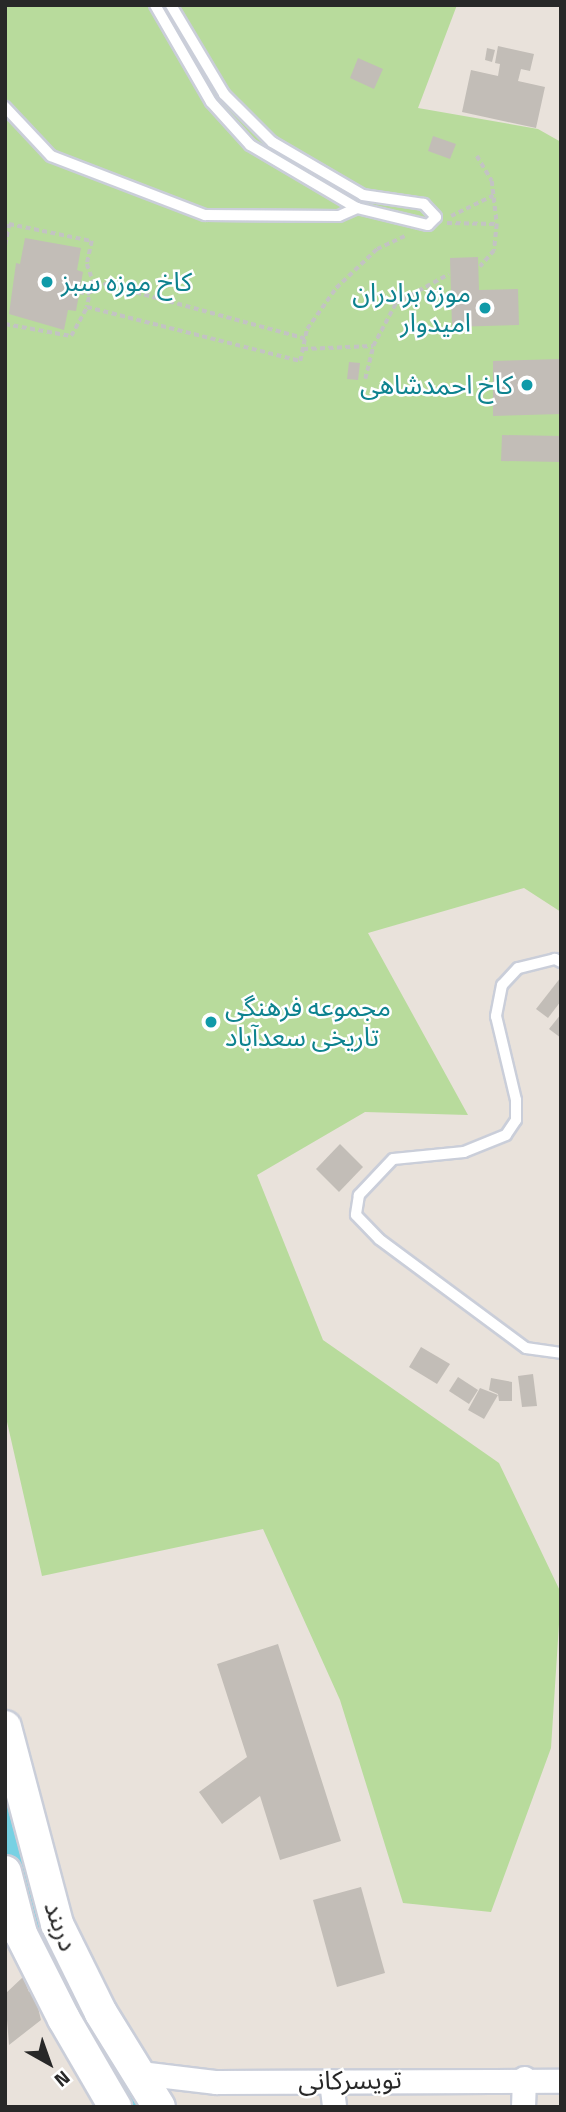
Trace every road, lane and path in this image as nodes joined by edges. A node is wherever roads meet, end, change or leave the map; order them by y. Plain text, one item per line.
1 (155, 5) edge
2 (171, 5) edge
3 (5, 107) edge
4 (477, 156) dead end
5 (494, 195) junction
6 (357, 208) junction
7 (497, 224) junction
8 (428, 225) junction
9 (5, 245) edge
10 (480, 267) dead end
11 (449, 274) dead end
12 (93, 281) junction
13 (79, 292) dead end
14 (90, 294) junction
15 (86, 307) junction
16 (5, 324) edge
17 (305, 339) junction
18 (373, 346) junction
19 (303, 349) junction
20 (365, 379) dead end
21 (561, 962) edge
22 (561, 1353) edge
23 (5, 1727) edge
24 (5, 1872) edge
25 (73, 1958) junction
26 (41, 1973) junction
27 (96, 2003) junction
28 (64, 2019) junction
29 (140, 2073) junction
30 (524, 2078) junction
31 (331, 2081) junction
32 (561, 2081) edge
33 (116, 2107) edge
34 (159, 2107) edge
35 (334, 2107) edge
36 (523, 2107) edge

1 - 6 lane
2 - 8 lane
3 - 6 lane
4 - 5 path
5 - 7 path
5 - 7 path
6 - 8 lane
7 - 10 path
8 - 17 path
9 - 12 path
11 - 18 path
12 - 14 path
12 - 17 path
13 - 14 path
14 - 15 path
15 - 16 path
15 - 19 path
17 - 19 path
18 - 19 path
18 - 20 path
21 - 22 lane
23 - 25 main road, دربند
24 - 26 main road, دربند
25 - 26 main road
25 - 27 main road, دربند
26 - 28 main road, دربند
27 - 28 main road
27 - 29 main road, دربند
28 - 33 main road, دربند
29 - 31 street, تویسرکانی
29 - 34 main road, دربند
30 - 31 street, تویسرکانی
30 - 32 street, تویسرکانی
30 - 36 street
31 - 35 street

